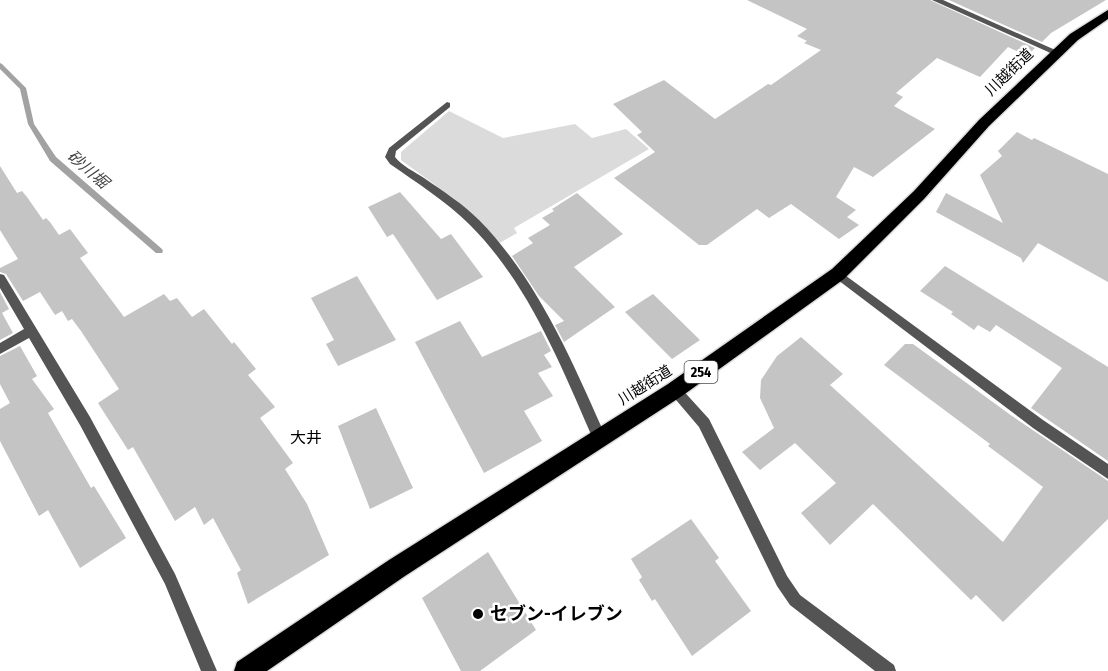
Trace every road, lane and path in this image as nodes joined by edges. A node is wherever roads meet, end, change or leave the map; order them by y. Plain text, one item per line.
1 (936, 0) edge
2 (1108, 14) edge
3 (1058, 53) junction
4 (447, 105) dead end
5 (838, 274) junction
6 (0, 278) edge
7 (31, 331) junction
8 (0, 349) edge
9 (675, 390) junction
10 (599, 437) junction
11 (1108, 472) edge
12 (209, 671) edge
13 (246, 671) edge
14 (888, 671) edge

1 - 3 street
2 - 3 highway, 川越街道 / 254
3 - 5 highway, 川越街道 / 254
4 - 10 street
5 - 9 highway, 川越街道 / 254
5 - 11 street
6 - 7 street
7 - 8 street
7 - 12 street
9 - 10 highway, 川越街道 / 254
9 - 14 street
10 - 13 highway, 川越街道 / 254

